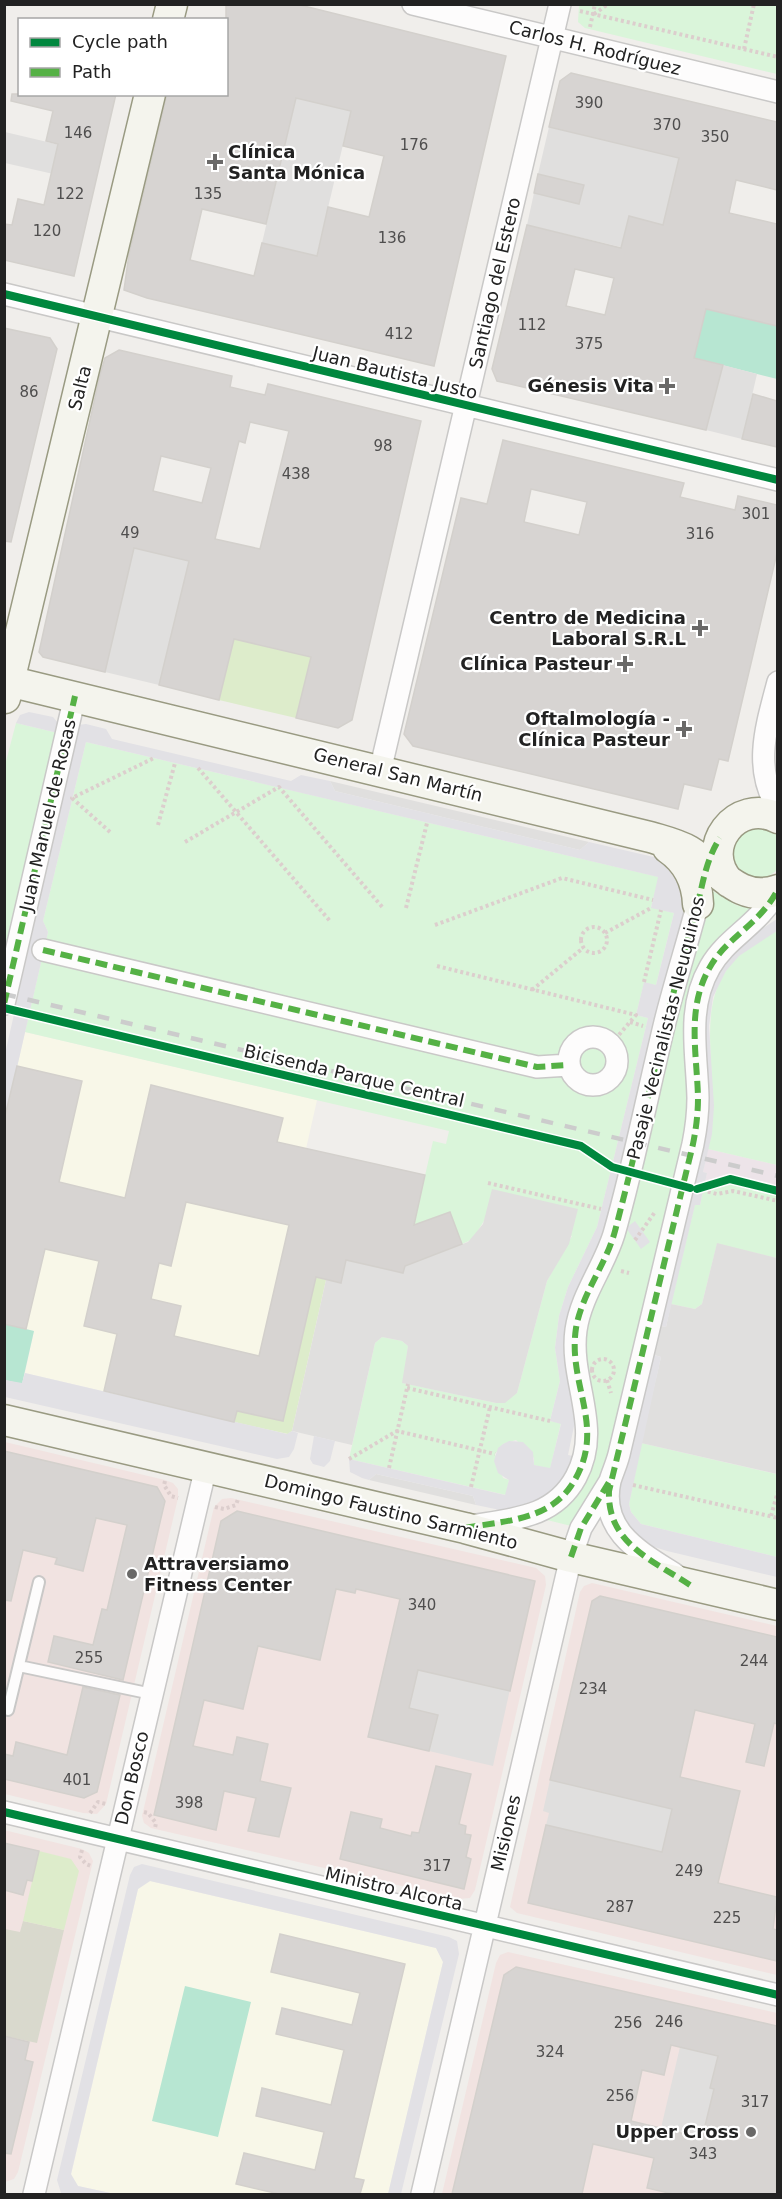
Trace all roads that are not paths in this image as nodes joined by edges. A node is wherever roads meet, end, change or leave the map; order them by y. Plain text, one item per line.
1 (413, 4) edge
2 (569, 8) edge
3 (552, 38) junction
4 (777, 92) edge
5 (150, 96) edge
6 (4, 294) edge
7 (97, 316) junction
8 (466, 405) junction
9 (777, 480) edge
10 (777, 682) edge
11 (6, 687) edge
12 (75, 696) junction
13 (380, 771) junction
14 (772, 809) edge
15 (650, 837) junction
16 (713, 850) junction
17 (777, 891) edge
18 (698, 904) junction
19 (44, 950) dead end
20 (4, 1004) edge
21 (569, 1065) junction
22 (4, 1420) edge
23 (206, 1467) junction
24 (610, 1480) junction
25 (465, 1528) junction
26 (571, 1557) junction
27 (39, 1582) dead end
28 (690, 1585) junction
29 (777, 1605) edge
30 (19, 1666) junction
31 (152, 1694) junction
32 (8, 1710) dead end
33 (4, 1812) edge
34 (118, 1839) junction
35 (485, 1926) junction
36 (777, 1995) edge
37 (34, 2194) edge
38 (422, 2194) edge

1 - 3 street, Carlos H. Rodríguez
2 - 3 street, Santiago del Estero
3 - 4 street, Carlos H. Rodríguez
3 - 8 street, Santiago del Estero
5 - 7 main road, Salta
6 - 7 street, Juan Bautista Justo
7 - 8 street, Juan Bautista Justo
7 - 11 main road, Salta
8 - 9 street, Juan Bautista Justo
8 - 13 street, Santiago del Estero
10 - 14 street
11 - 12 main road, General San Martín
12 - 13 main road, General San Martín
12 - 20 street, Juan Manuel de Rosas
13 - 15 main road, General San Martín
14 - 16 main road
15 - 16 main road, General San Martín
15 - 18 main road
16 - 17 main road
16 - 18 street, Pasaje Vecinalistas Neuquinos
17 - 24 street, Pasaje Vecinalistas Neuquinos
18 - 25 street, Pasaje Vecinalistas Neuquinos
19 - 21 street
21 - 21 street
22 - 23 main road, Domingo Faustino Sarmiento
23 - 25 main road, Domingo Faustino Sarmiento
23 - 31 street, Don Bosco
24 - 26 street, Misiones
24 - 28 street, Pasaje Vecinalistas Neuquinos
25 - 26 main road, Domingo Faustino Sarmiento
26 - 28 main road, Domingo Faustino Sarmiento
26 - 35 street, Misiones
27 - 30 lane
28 - 29 main road, Domingo Faustino Sarmiento
30 - 31 lane
30 - 32 lane
31 - 34 street, Don Bosco
33 - 34 street, Ministro Alcorta
34 - 35 street, Ministro Alcorta
34 - 37 street, Don Bosco
35 - 36 street, Ministro Alcorta
35 - 38 street, Misiones

